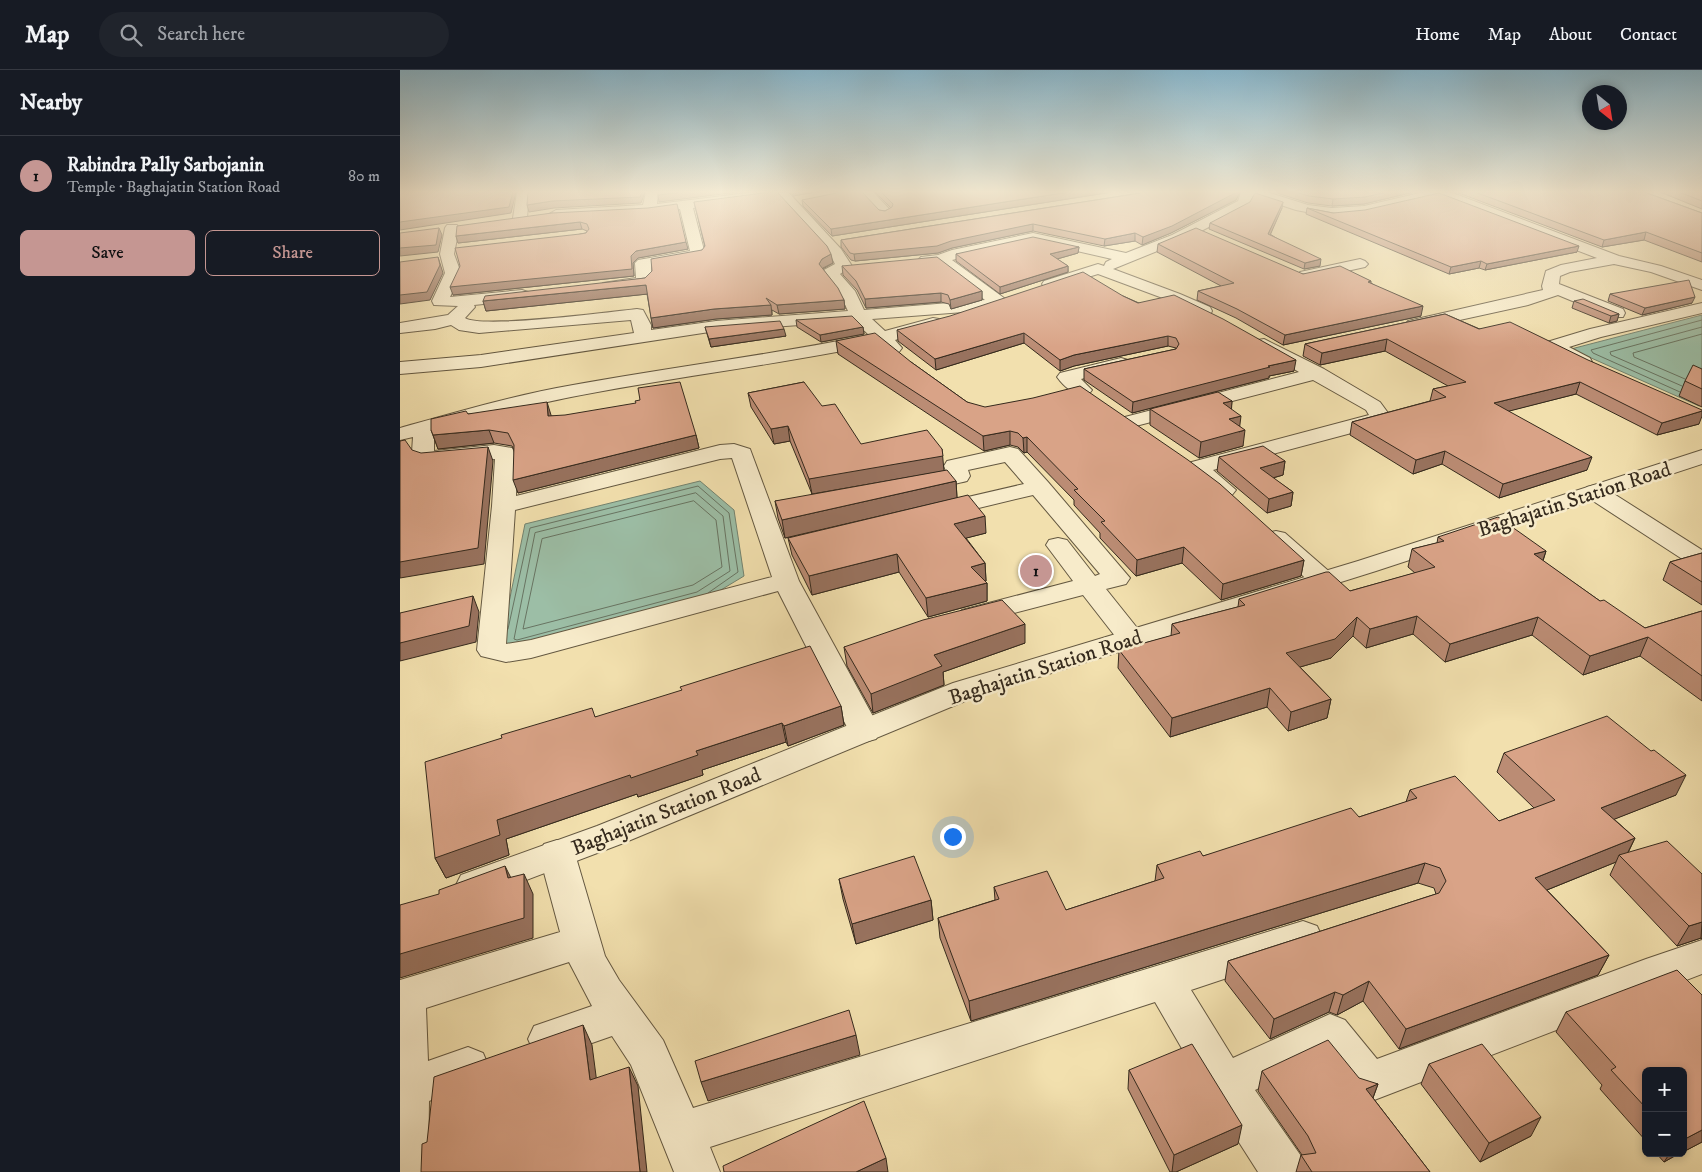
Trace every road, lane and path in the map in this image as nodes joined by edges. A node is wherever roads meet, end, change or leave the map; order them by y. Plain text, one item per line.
1 (451, 243) edge
2 (697, 243) edge
3 (827, 243) edge
4 (1002, 243) edge
5 (1062, 243) edge
6 (1161, 243) edge
7 (1575, 243) edge
8 (467, 247) edge
9 (448, 253) junction
10 (1127, 258) junction
11 (1614, 258) junction
12 (941, 259) junction
13 (429, 260) edge
14 (913, 262) edge
15 (1360, 264) dead end
16 (1098, 269) junction
17 (1294, 276) edge
18 (1702, 285) edge
19 (1550, 286) junction
20 (595, 288) edge
21 (535, 294) edge
22 (1008, 298) junction
23 (476, 300) junction
24 (1702, 308) edge
25 (1478, 311) junction
26 (859, 316) junction
27 (454, 319) junction
28 (1220, 319) edge
29 (1639, 322) junction
30 (1503, 323) edge
31 (1402, 327) edge
32 (400, 328) edge
33 (643, 336) junction
34 (1251, 336) edge
35 (881, 338) junction
36 (1536, 338) edge
37 (1553, 346) junction
38 (1309, 347) edge
39 (1281, 353) junction
40 (907, 360) edge
41 (1139, 360) edge
42 (400, 368) edge
43 (1600, 370) edge
44 (557, 372) junction
45 (1317, 373) junction
46 (1057, 397) edge
47 (1105, 406) junction
48 (424, 428) junction
49 (400, 434) edge
50 (1151, 437) edge
51 (1702, 457) edge
52 (900, 486) edge
53 (1040, 487) junction
54 (1595, 492) junction
55 (1235, 499) edge
56 (504, 506) junction
57 (917, 516) edge
58 (1263, 526) edge
59 (1058, 545) dead end
60 (1702, 561) edge
61 (1323, 580) junction
62 (786, 581) junction
63 (1089, 585) junction
64 (948, 622) edge
65 (1132, 639) junction
66 (853, 647) edge
67 (825, 654) junction
68 (865, 731) junction
69 (557, 854) junction
70 (446, 895) edge
71 (1334, 927) edge
72 (582, 942) junction
73 (1702, 957) edge
74 (1164, 981) junction
75 (402, 997) edge
76 (620, 1014) junction
77 (1225, 1082) junction
78 (404, 1089) edge
79 (682, 1134) junction
80 (405, 1172) edge
81 (697, 1172) edge
82 (1285, 1172) edge

1 - 9 street
2 - 20 street
3 - 26 street
4 - 12 street
5 - 10 street
6 - 10 street
7 - 11 street
8 - 9 street
9 - 13 street
9 - 23 street
10 - 16 street
11 - 18 street
11 - 19 street
12 - 14 street
12 - 22 street
15 - 17 street
16 - 22 street
16 - 28 street
19 - 25 street
19 - 29 street
21 - 23 street
22 - 26 street
22 - 35 street
23 - 27 street
24 - 29 street
25 - 30 street
25 - 31 street
26 - 33 street
26 - 35 street
27 - 32 street
27 - 33 street
29 - 37 street
33 - 44 street
34 - 39 street
35 - 40 street
35 - 44 street
36 - 37 street
37 - 43 street
38 - 39 street
39 - 45 street
41 - 47 street
42 - 44 street
44 - 48 street
45 - 47 street
45 - 55 street
46 - 47 street
47 - 50 street
48 - 49 street
48 - 56 street
51 - 54 street, Baghajatin Station Road
52 - 53 street
53 - 57 street
53 - 63 street
54 - 60 street
54 - 61 street, Baghajatin Station Road
56 - 62 street
56 - 62 street
58 - 61 street
59 - 63 street
61 - 65 street, Baghajatin Station Road
62 - 67 street
63 - 64 street
63 - 65 street
65 - 68 street, Baghajatin Station Road
66 - 67 street
67 - 68 street
68 - 69 street, Baghajatin Station Road
69 - 70 street, Baghajatin Station Road
69 - 72 street
71 - 74 street
72 - 75 street
72 - 76 street
73 - 77 street
74 - 77 street
74 - 79 street
75 - 78 street
76 - 78 street
76 - 79 street
77 - 82 street
78 - 80 street
79 - 81 street

